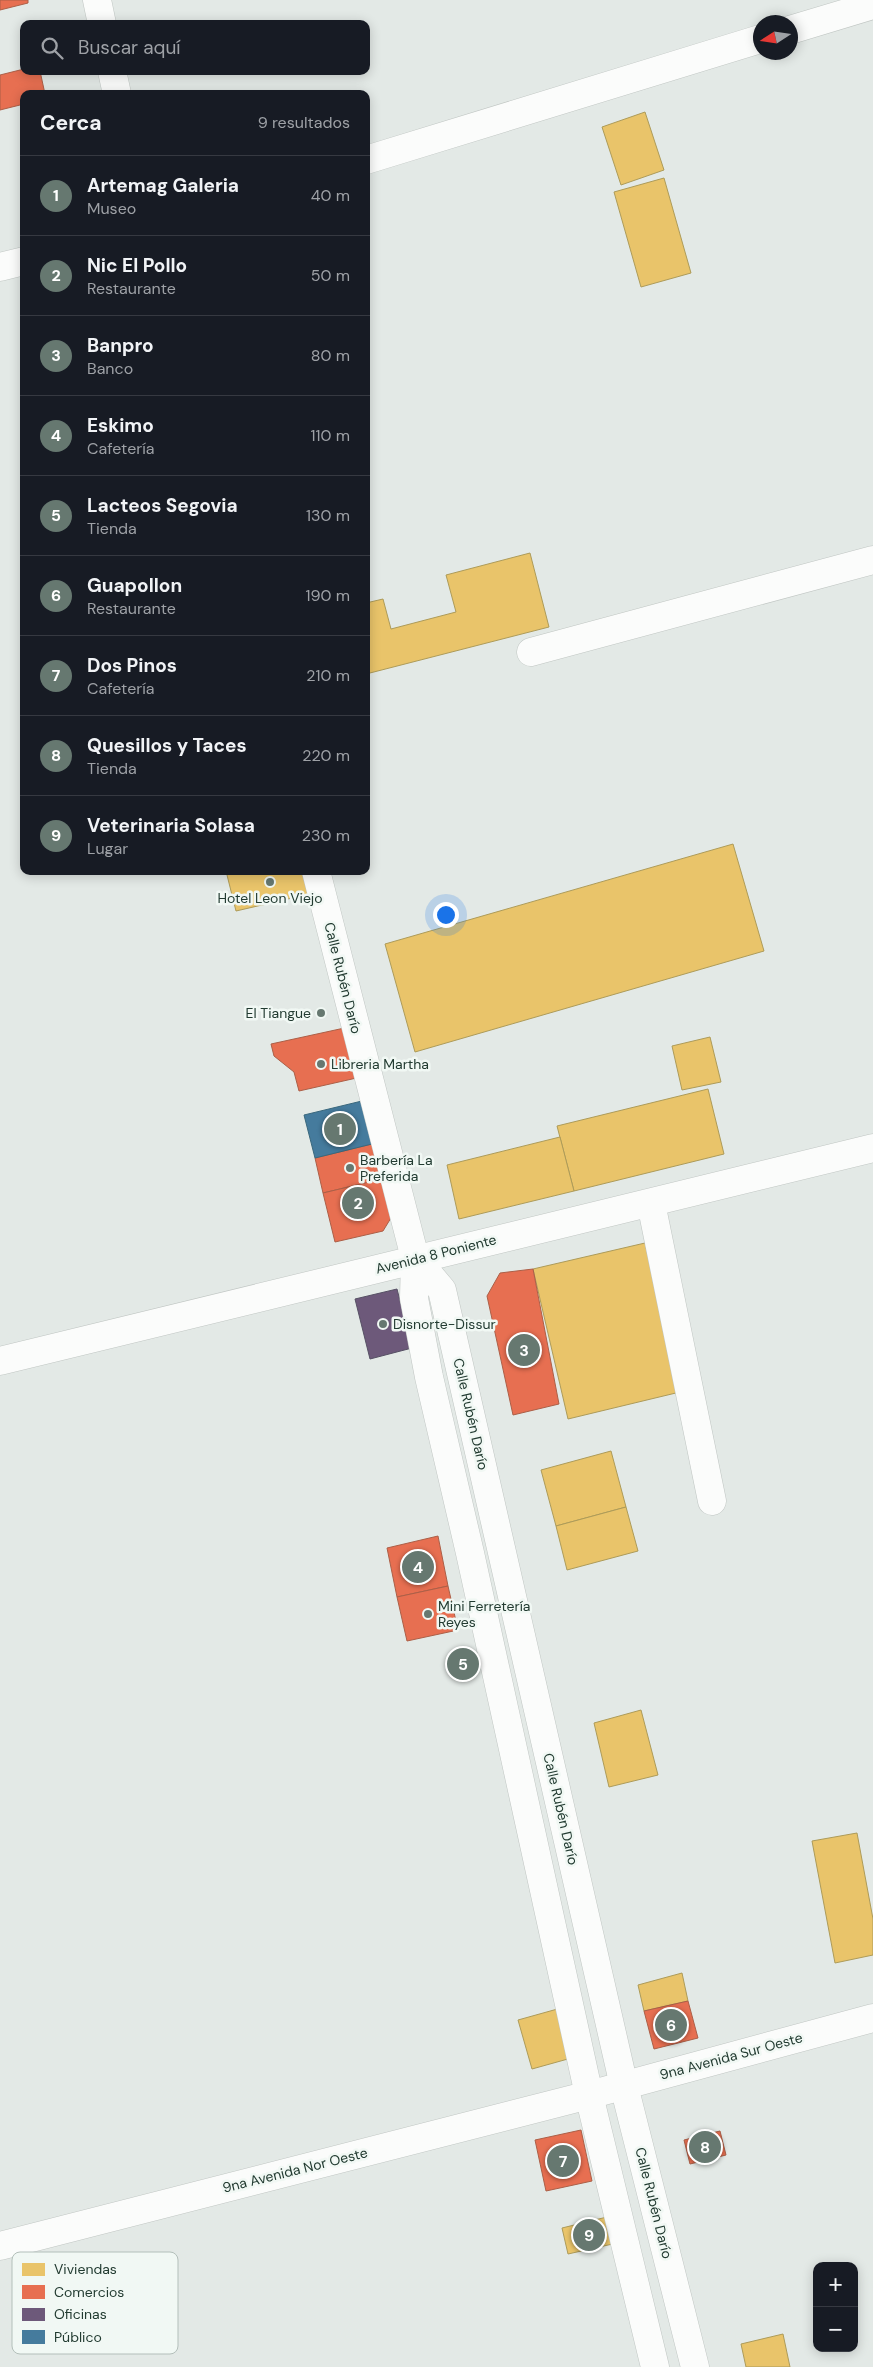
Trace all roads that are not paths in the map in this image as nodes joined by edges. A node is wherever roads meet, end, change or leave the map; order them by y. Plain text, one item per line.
1 (97, 0) edge
2 (873, 5) edge
3 (101, 20) edge
4 (798, 28) edge
5 (753, 41) edge
6 (113, 75) edge
7 (116, 90) edge
8 (370, 159) edge
9 (20, 262) edge
10 (0, 268) edge
11 (873, 560) edge
12 (531, 652) dead end
13 (317, 875) edge
14 (873, 1148) edge
15 (652, 1203) junction
16 (415, 1258) junction
17 (0, 1361) edge
18 (712, 1501) dead end
19 (502, 1547) junction
20 (470, 1554) junction
21 (582, 1900) junction
22 (548, 1909) junction
23 (873, 2018) edge
24 (624, 2086) junction
25 (589, 2095) junction
26 (0, 2246) edge
27 (655, 2367) edge
28 (695, 2367) edge

1 - 3 street
2 - 4 street
5 - 8 street
6 - 7 street
9 - 10 street
11 - 12 street
13 - 16 street, Calle Rubén Darío
14 - 15 street, Avenida 8 Poniente
15 - 16 street, Avenida 8 Poniente
15 - 18 street
16 - 17 street, Avenida 8 Poniente
16 - 19 street, Calle Rubén Darío
16 - 20 street, Calle Rubén Darío
19 - 20 street
19 - 21 street, Calle Rubén Darío
20 - 22 street, Calle Rubén Darío
21 - 22 street
21 - 24 street, Calle Rubén Darío
22 - 25 street, Calle Rubén Darío
23 - 24 street, 9na Avenida Sur Oeste
24 - 25 street, 9na Avenida Sur Oeste
24 - 28 street, Calle Rubén Darío
25 - 26 street, 9na Avenida Nor Oeste
25 - 27 street, Calle Rubén Darío

